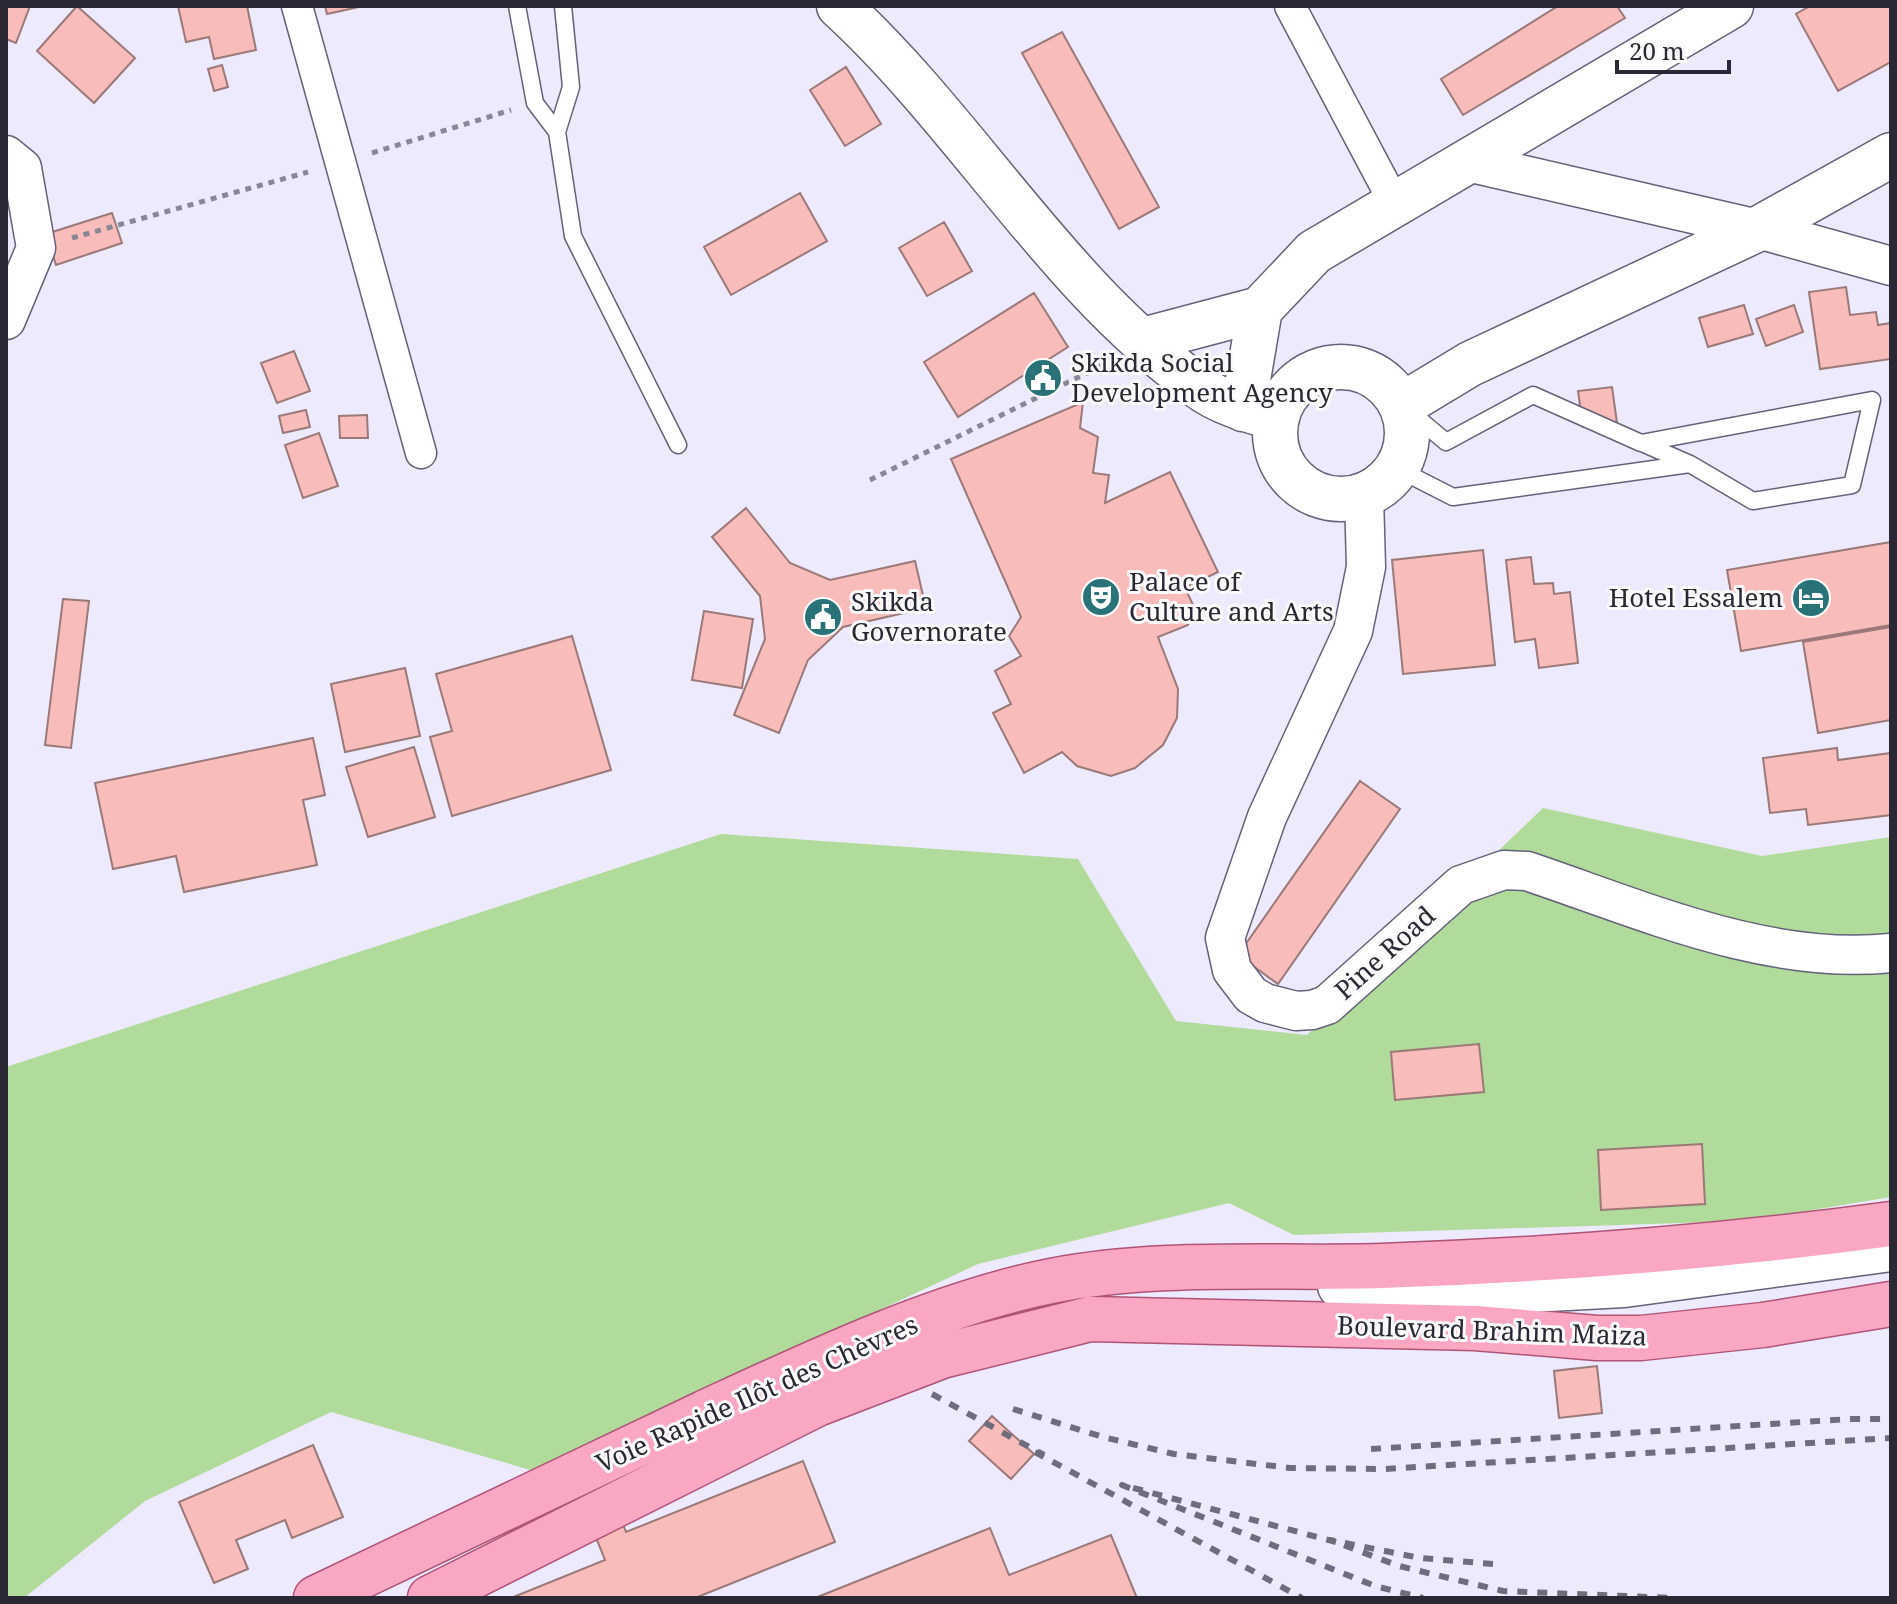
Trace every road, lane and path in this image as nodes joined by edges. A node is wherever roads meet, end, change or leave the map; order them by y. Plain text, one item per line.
1 (297, 6) edge
2 (517, 6) edge
3 (563, 6) edge
4 (839, 6) edge
5 (1290, 6) edge
6 (1731, 6) edge
7 (1687, 17) edge
8 (535, 103) junction
9 (557, 132) junction
10 (6, 155) edge
11 (1891, 155) edge
12 (1463, 161) junction
13 (341, 163) junction
14 (1394, 202) junction
15 (1758, 229) junction
16 (36, 248) junction
17 (1891, 266) edge
18 (1260, 309) junction
19 (6, 320) edge
20 (1127, 350) junction
21 (1402, 405) junction
22 (1260, 413) junction
23 (1641, 443) junction
24 (678, 445) dead end
25 (421, 453) dead end
26 (1690, 464) junction
27 (1398, 469) junction
28 (870, 480) dead end
29 (1364, 496) junction
30 (1891, 953) edge
31 (1891, 1224) edge
32 (1891, 1249) edge
33 (1220, 1265) junction
34 (1891, 1270) edge
35 (1891, 1304) edge
36 (1090, 1319) joint
37 (1475, 1328) junction
38 (316, 1598) edge
39 (430, 1598) edge

1 - 13 street
2 - 8 lane
3 - 9 lane
4 - 20 main road
5 - 14 street
6 - 7 main road
7 - 12 main road
8 - 9 lane
8 - 13 path
9 - 24 lane
10 - 16 street
11 - 15 main road
12 - 14 main road
12 - 15 street
13 - 16 path
13 - 25 street
14 - 18 main road
15 - 17 street
15 - 21 main road
16 - 19 street
18 - 20 main road
18 - 22 main road
20 - 22 main road
20 - 28 path
21 - 22 main road
21 - 23 lane
21 - 27 main road
22 - 29 main road
23 - 26 lane
23 - 26 lane
26 - 27 lane
27 - 29 main road
29 - 30 street, Pine Road
31 - 33 main road
32 - 33 main road
33 - 38 main road, Voie Rapide Ilôt des Chèvres
34 - 37 main road
35 - 37 main road, Boulevard Brahim Maiza
36 - 37 main road, Boulevard Brahim Maiza
36 - 39 main road, Voie Rapide Ilôt des Chèvres

